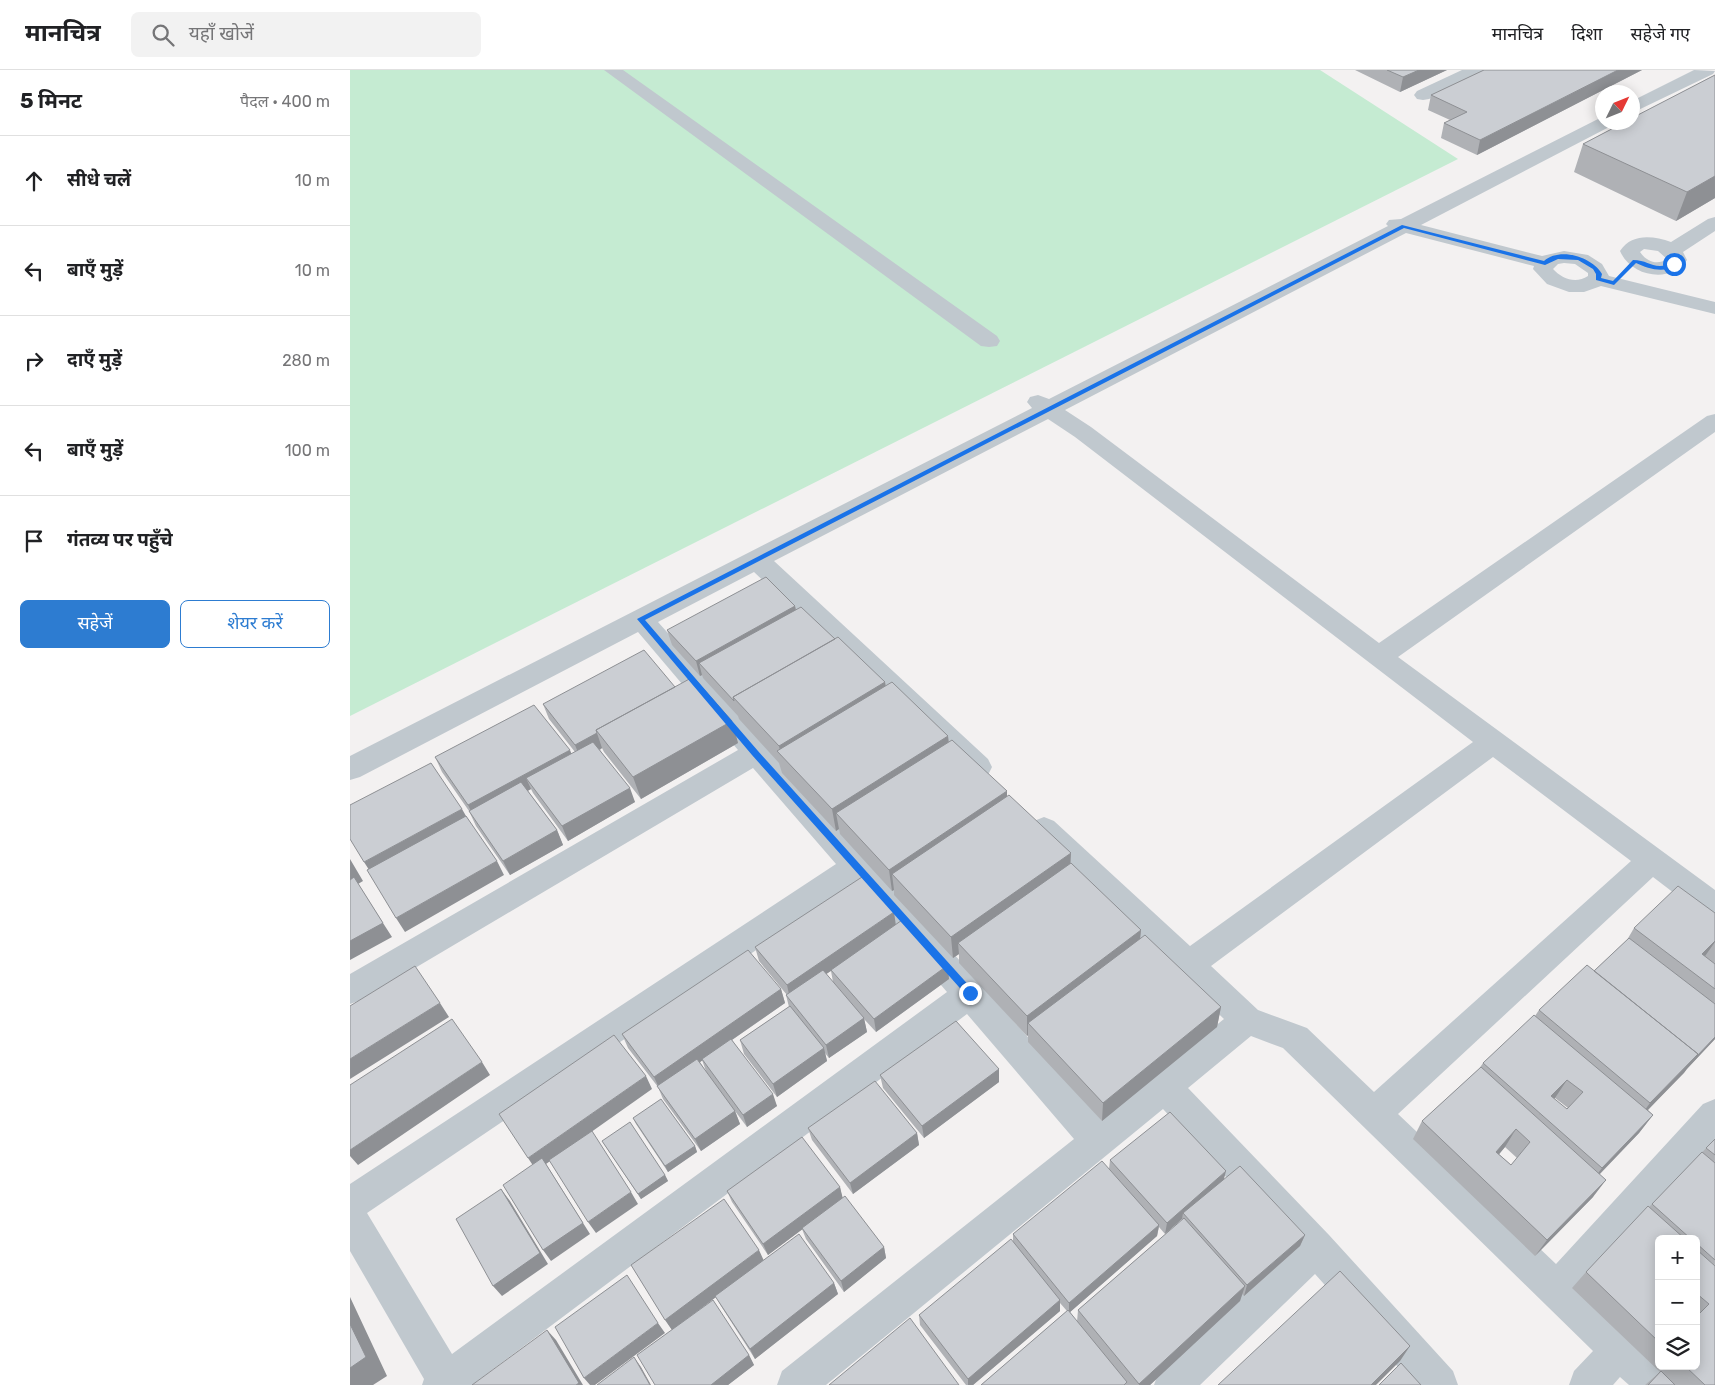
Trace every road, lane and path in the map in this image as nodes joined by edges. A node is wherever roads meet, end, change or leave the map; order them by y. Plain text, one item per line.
1 (612, 70) edge
2 (1476, 70) edge
3 (1688, 70) edge
4 (1706, 70) edge
5 (1640, 94) edge
6 (1423, 95) dead end
7 (1640, 104) edge
8 (1595, 118) edge
9 (1595, 127) edge
10 (1715, 223) edge
11 (1397, 224) junction
12 (1545, 264) junction
13 (1606, 281) junction
14 (1715, 308) edge
15 (989, 341) dead end
16 (1044, 405) junction
17 (1715, 421) edge
18 (757, 560) junction
19 (640, 619) junction
20 (1379, 657) junction
21 (1494, 742) junction
22 (350, 753) edge
23 (755, 753) junction
24 (350, 769) edge
25 (1652, 860) junction
26 (856, 867) junction
27 (1715, 906) edge
28 (1188, 965) junction
29 (350, 990) edge
30 (970, 993) junction
31 (1247, 1020) junction
32 (1165, 1087) junction
33 (1374, 1114) junction
34 (1715, 1115) edge
35 (1098, 1141) junction
36 (350, 1204) edge
37 (350, 1217) edge
38 (1316, 1248) junction
39 (1557, 1289) junction
40 (1619, 1350) junction
41 (444, 1383) edge
42 (796, 1385) edge
43 (1173, 1385) edge
44 (1439, 1385) edge
45 (1588, 1385) edge
46 (1656, 1385) edge

1 - 15 street
2 - 6 street
3 - 5 street
4 - 7 street
8 - 11 street
9 - 11 street
10 - 13 street
11 - 12 street
11 - 16 street
12 - 13 street
12 - 13 street
13 - 14 street
16 - 18 street
16 - 20 street
16 - 22 street
17 - 20 street
18 - 19 street
18 - 28 street
19 - 23 street
19 - 24 street
20 - 21 street
21 - 25 street
21 - 28 street
23 - 26 street
23 - 29 street
25 - 27 street
25 - 33 street
26 - 30 street
26 - 36 street
28 - 31 street
30 - 35 street
30 - 41 street
31 - 32 street
31 - 33 street
32 - 35 street
32 - 38 street
33 - 39 street
34 - 39 street
35 - 42 street
37 - 41 street
38 - 43 street
38 - 44 street
39 - 40 street
40 - 45 street
40 - 46 street

